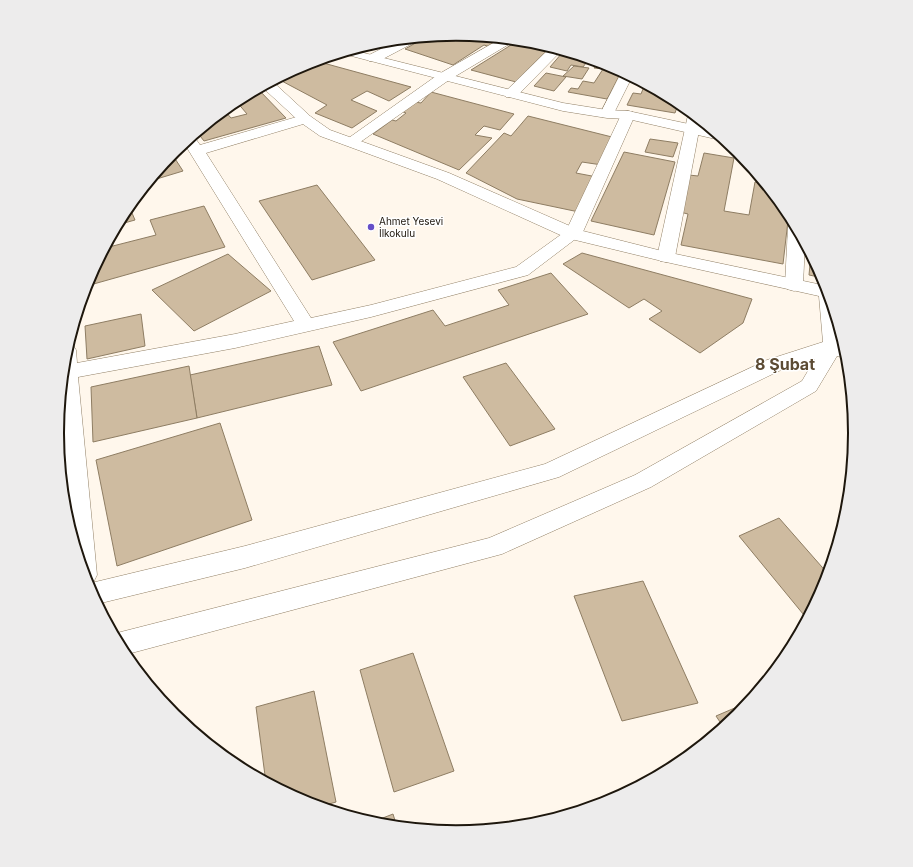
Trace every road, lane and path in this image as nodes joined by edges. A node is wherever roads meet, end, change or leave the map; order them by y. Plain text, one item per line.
1 (502, 44) edge
2 (396, 46) edge
3 (552, 53) edge
4 (355, 54) edge
5 (374, 58) junction
6 (444, 77) junction
7 (625, 79) edge
8 (271, 88) edge
9 (511, 94) junction
10 (607, 114) junction
11 (628, 115) junction
12 (305, 119) junction
13 (694, 122) edge
14 (351, 142) junction
15 (193, 145) edge
16 (573, 234) junction
17 (796, 238) edge
18 (666, 257) junction
19 (794, 285) junction
20 (822, 291) edge
21 (306, 325) junction
22 (840, 349) edge
23 (69, 372) edge
24 (66, 389) edge
25 (82, 549) edge
26 (98, 592) edge
27 (124, 642) edge

1 - 6 street
2 - 5 street
3 - 9 street
4 - 5 street
5 - 6 street
6 - 9 street
6 - 14 street
7 - 10 street
8 - 12 street
9 - 10 street
10 - 11 street
11 - 13 street
11 - 16 street
12 - 14 street
12 - 15 street
13 - 18 street
14 - 16 street
15 - 21 street
16 - 18 street
16 - 21 street
17 - 19 street
18 - 19 street
19 - 20 street
21 - 23 street
22 - 26 street
22 - 27 street
24 - 25 street

